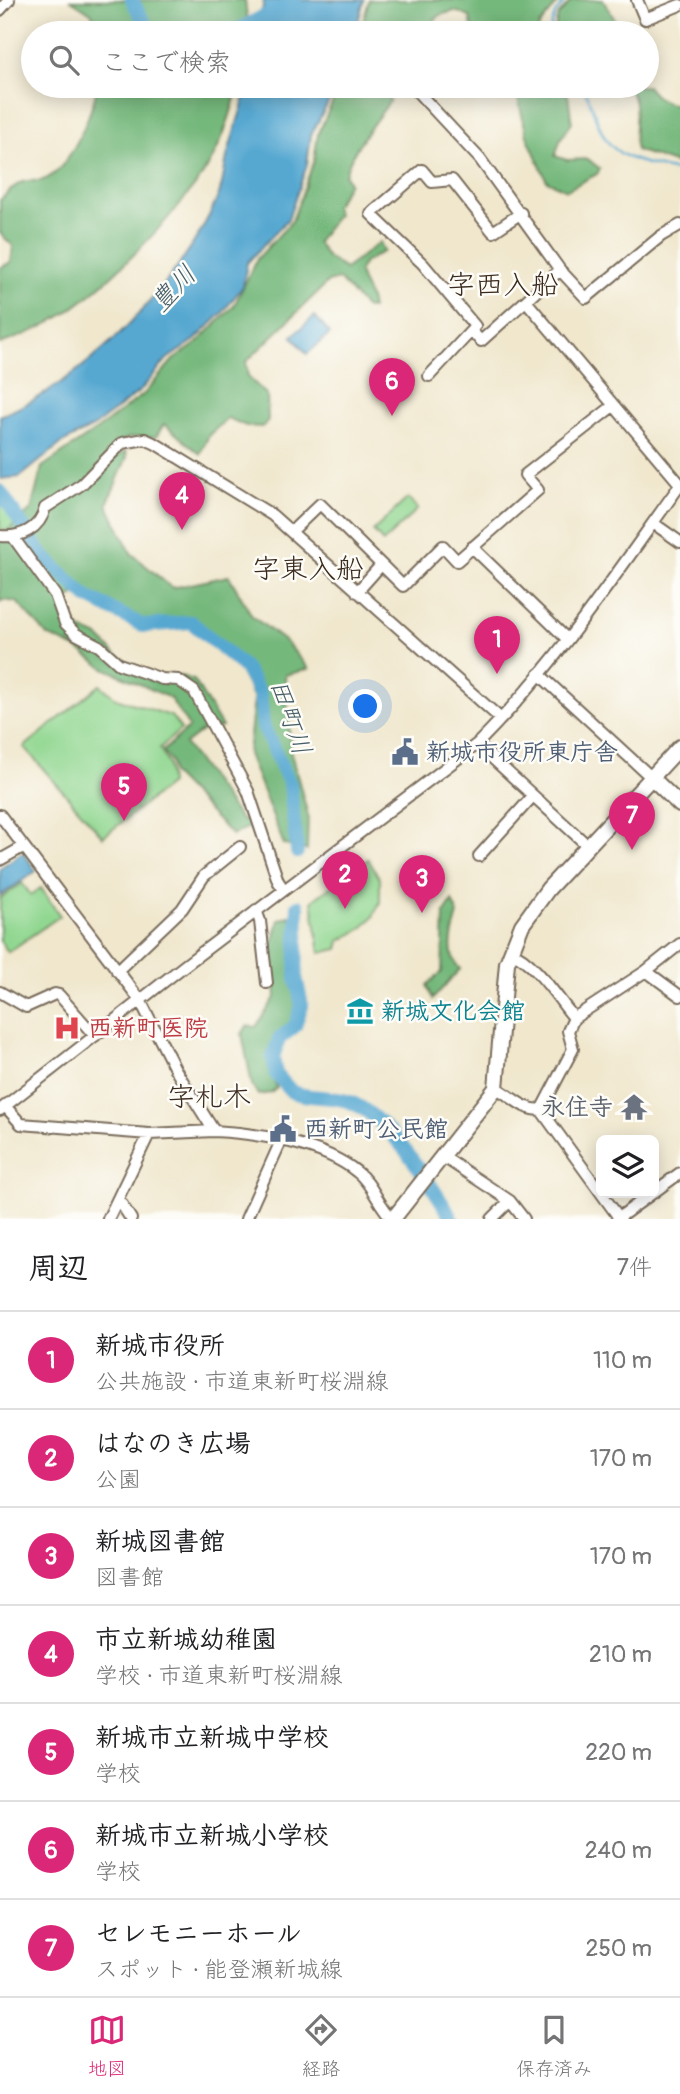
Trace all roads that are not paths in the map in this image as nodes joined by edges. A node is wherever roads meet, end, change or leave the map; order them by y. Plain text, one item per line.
1 (9, 0) edge
2 (637, 0) edge
3 (680, 5) edge
4 (0, 10) edge
5 (423, 98) edge
6 (522, 213) junction
7 (680, 225) edge
8 (560, 271) junction
9 (526, 302) junction
10 (471, 331) junction
11 (429, 376) dead end
12 (613, 405) junction
13 (680, 485) edge
14 (653, 523) junction
15 (291, 532) junction
16 (22, 533) junction
17 (0, 536) edge
18 (680, 542) edge
19 (472, 548) junction
20 (381, 565) junction
21 (356, 592) junction
22 (567, 639) junction
23 (539, 674) junction
24 (501, 719) junction
25 (477, 744) junction
26 (679, 750) edge
27 (652, 778) junction
28 (532, 797) junction
29 (680, 805) edge
30 (0, 815) edge
31 (589, 846) junction
32 (23, 847) junction
33 (240, 847) dead end
34 (479, 856) dead end
35 (0, 860) edge
36 (284, 890) junction
37 (256, 911) junction
38 (680, 944) edge
39 (510, 952) junction
40 (117, 971) junction
41 (646, 971) junction
42 (267, 982) dead end
43 (0, 992) edge
44 (680, 996) edge
45 (140, 1000) junction
46 (574, 1018) junction
47 (94, 1036) junction
48 (496, 1088) junction
49 (2, 1108) edge
50 (541, 1110) junction
51 (214, 1132) junction
52 (149, 1135) junction
53 (281, 1141) junction
54 (442, 1156) junction
55 (680, 1173) edge
56 (119, 1200) junction
57 (510, 1201) junction
58 (108, 1219) edge
59 (131, 1219) edge
60 (246, 1219) edge
61 (393, 1219) edge
62 (492, 1219) edge
63 (524, 1219) edge
64 (618, 1219) edge

1 - 4 street
2 - 3 street
5 - 6 street
6 - 8 street
6 - 10 street
7 - 8 street
8 - 9 street
9 - 10 street
9 - 12 street
10 - 11 street
12 - 13 street
12 - 19 street
13 - 14 street
14 - 18 street
14 - 22 street
15 - 16 street
15 - 20 street
15 - 21 street
16 - 17 street
16 - 36 street
19 - 20 street
19 - 22 street
20 - 21 street
21 - 24 street
22 - 23 street
23 - 24 street
23 - 27 street
24 - 25 street
25 - 28 street
25 - 36 street
26 - 27 main road
27 - 29 main road
27 - 31 main road
28 - 31 street
28 - 34 street
30 - 32 street
31 - 39 main road
32 - 35 street
32 - 40 street
33 - 40 street
36 - 37 street
37 - 42 street
37 - 45 street
38 - 41 street
39 - 46 street
39 - 48 main road
40 - 45 street
41 - 44 street
41 - 46 street
43 - 47 street
45 - 47 street
45 - 51 street
46 - 50 street
47 - 49 street
48 - 50 street
48 - 54 main road
49 - 52 street
50 - 64 street
51 - 52 street
51 - 53 street
52 - 56 street
53 - 60 street
53 - 61 street
54 - 57 street
54 - 61 main road
55 - 64 street
56 - 58 street
56 - 59 street
57 - 62 street
57 - 63 street

